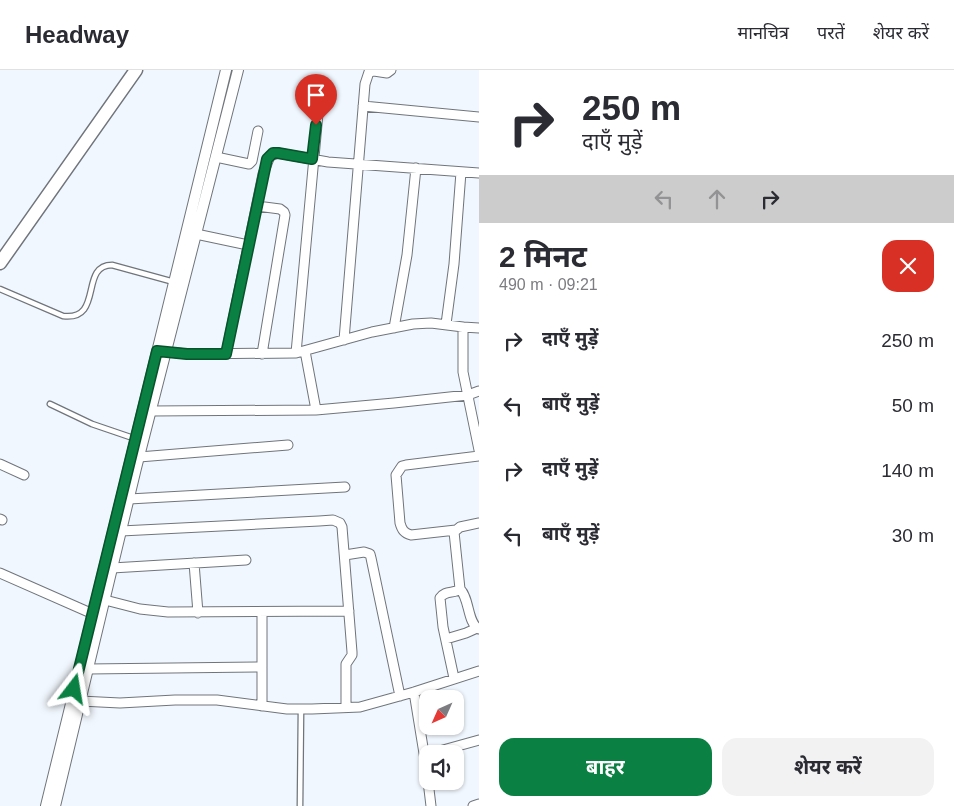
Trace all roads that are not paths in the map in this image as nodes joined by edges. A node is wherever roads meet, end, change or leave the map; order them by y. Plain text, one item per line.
1 (136, 70) edge
2 (226, 70) edge
3 (238, 70) edge
4 (391, 70) edge
5 (320, 92) dead end
6 (363, 106) junction
7 (479, 117) edge
8 (258, 131) dead end
9 (216, 157) junction
10 (312, 159) junction
11 (358, 163) junction
12 (416, 168) junction
13 (461, 172) junction
14 (479, 173) edge
15 (257, 206) junction
16 (196, 234) junction
17 (248, 245) junction
18 (0, 263) edge
19 (174, 282) junction
20 (0, 290) edge
21 (446, 324) junction
22 (463, 327) junction
23 (394, 328) junction
24 (479, 328) edge
25 (344, 340) junction
26 (161, 351) junction
27 (300, 352) junction
28 (226, 354) junction
29 (262, 354) junction
30 (479, 392) edge
31 (468, 395) junction
32 (50, 404) dead end
33 (316, 410) junction
34 (151, 411) junction
35 (136, 439) junction
36 (288, 445) dead end
37 (479, 450) edge
38 (479, 456) edge
39 (139, 457) junction
40 (0, 464) edge
41 (24, 475) dead end
42 (344, 487) dead end
43 (129, 499) junction
44 (479, 523) edge
45 (456, 530) junction
46 (121, 531) junction
47 (345, 555) junction
48 (246, 560) dead end
49 (194, 563) junction
50 (112, 568) junction
51 (0, 573) edge
52 (460, 589) junction
53 (105, 600) junction
54 (350, 611) junction
55 (198, 612) junction
56 (262, 612) junction
57 (93, 614) junction
58 (478, 628) edge
59 (446, 639) junction
60 (262, 667) junction
61 (88, 669) junction
62 (479, 671) edge
63 (454, 678) junction
64 (414, 692) junction
65 (400, 696) junction
66 (80, 701) junction
67 (262, 706) junction
68 (346, 707) junction
69 (301, 709) junction
70 (479, 740) edge
71 (423, 745) edge
72 (460, 745) edge
73 (429, 790) edge
74 (479, 804) edge
75 (46, 806) edge
76 (55, 806) edge
77 (300, 806) edge
78 (431, 806) edge
79 (474, 806) edge

1 - 18 main road
2 - 19 street
3 - 9 street
4 - 6 street
5 - 10 street
6 - 7 street
6 - 11 street
8 - 9 street
9 - 16 street
10 - 11 street
10 - 15 street
10 - 27 street
11 - 12 street
11 - 25 street
12 - 13 street
12 - 23 street
13 - 14 street
13 - 21 street
15 - 17 street
15 - 29 street
16 - 17 street
16 - 26 street
17 - 28 street
19 - 20 lane
19 - 26 street
21 - 22 street
21 - 23 street
22 - 24 street
22 - 31 street
23 - 25 street
25 - 27 street
26 - 28 street
26 - 34 street
26 - 35 street
27 - 29 street
27 - 33 street
28 - 29 street
30 - 31 street
31 - 33 street
31 - 37 street
32 - 35 lane
33 - 34 street
34 - 39 street
35 - 57 street
36 - 39 street
38 - 45 street
39 - 43 street
40 - 41 street
42 - 43 street
43 - 46 street
44 - 45 street
45 - 52 street
46 - 47 street
46 - 50 street
47 - 54 street
47 - 65 street
48 - 49 street
49 - 50 street
49 - 55 street
50 - 53 street
51 - 57 street
52 - 58 street
52 - 59 street
53 - 55 street
53 - 61 street
54 - 56 street
54 - 68 street
55 - 56 street
56 - 60 street
57 - 75 street
58 - 59 street
59 - 63 street
60 - 61 street
60 - 67 street
61 - 66 street
62 - 63 street
63 - 64 street
64 - 65 street
64 - 71 street
65 - 68 street
66 - 67 street
66 - 76 street
67 - 69 street
68 - 69 street
69 - 77 lane
70 - 72 street
73 - 78 street
74 - 79 street

